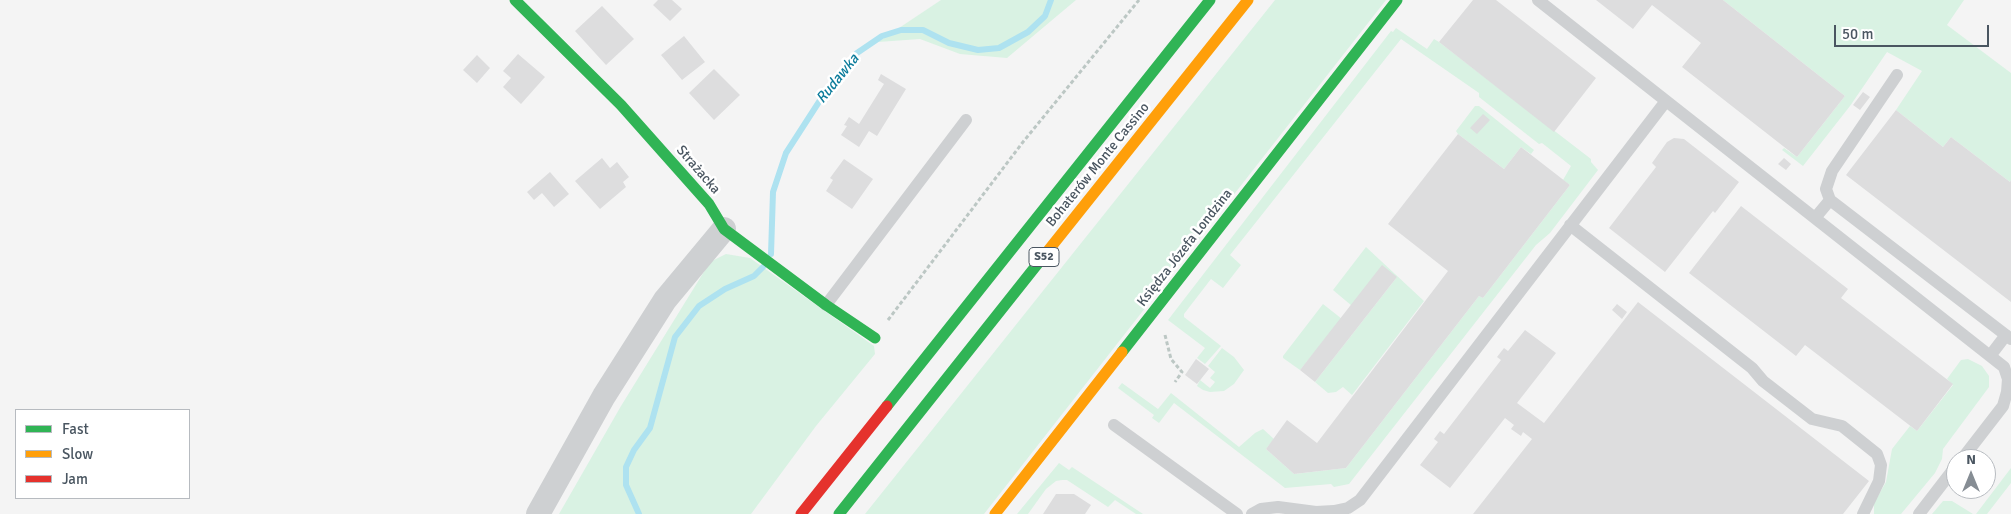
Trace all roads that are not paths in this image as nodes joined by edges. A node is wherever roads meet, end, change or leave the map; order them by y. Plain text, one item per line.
1 (515, 0) edge
2 (1210, 0) edge
3 (1248, 0) edge
4 (1398, 0) edge
5 (1538, 0) edge
6 (1897, 75) dead end
7 (1666, 100) junction
8 (966, 120) dead end
9 (1830, 200) junction
10 (1815, 218) junction
11 (1570, 225) junction
12 (724, 229) junction
13 (826, 305) junction
14 (2009, 337) edge
15 (875, 338) road end
16 (1990, 356) junction
17 (1114, 425) dead end
18 (1970, 449) edge
19 (1946, 479) edge
20 (538, 514) edge
21 (801, 514) edge
22 (839, 514) edge
23 (995, 514) edge
24 (1237, 514) edge
25 (1252, 514) edge
26 (1863, 514) edge
27 (1919, 514) edge

1 - 12 main road, Strażacka
2 - 21 main road, Bohaterów Monte Cassino / S52
3 - 22 main road, Bohaterów Monte Cassino / S52
4 - 23 main road, Księdza Józefa Londzina
5 - 7 lane
6 - 9 lane
7 - 10 lane
7 - 11 lane
8 - 13 lane
9 - 10 lane
9 - 14 lane
10 - 16 lane
11 - 25 lane
11 - 26 lane
12 - 13 main road, Strażacka
12 - 20 street
13 - 15 main road, Strażacka
14 - 16 lane
16 - 18 lane
17 - 24 lane
19 - 27 lane

